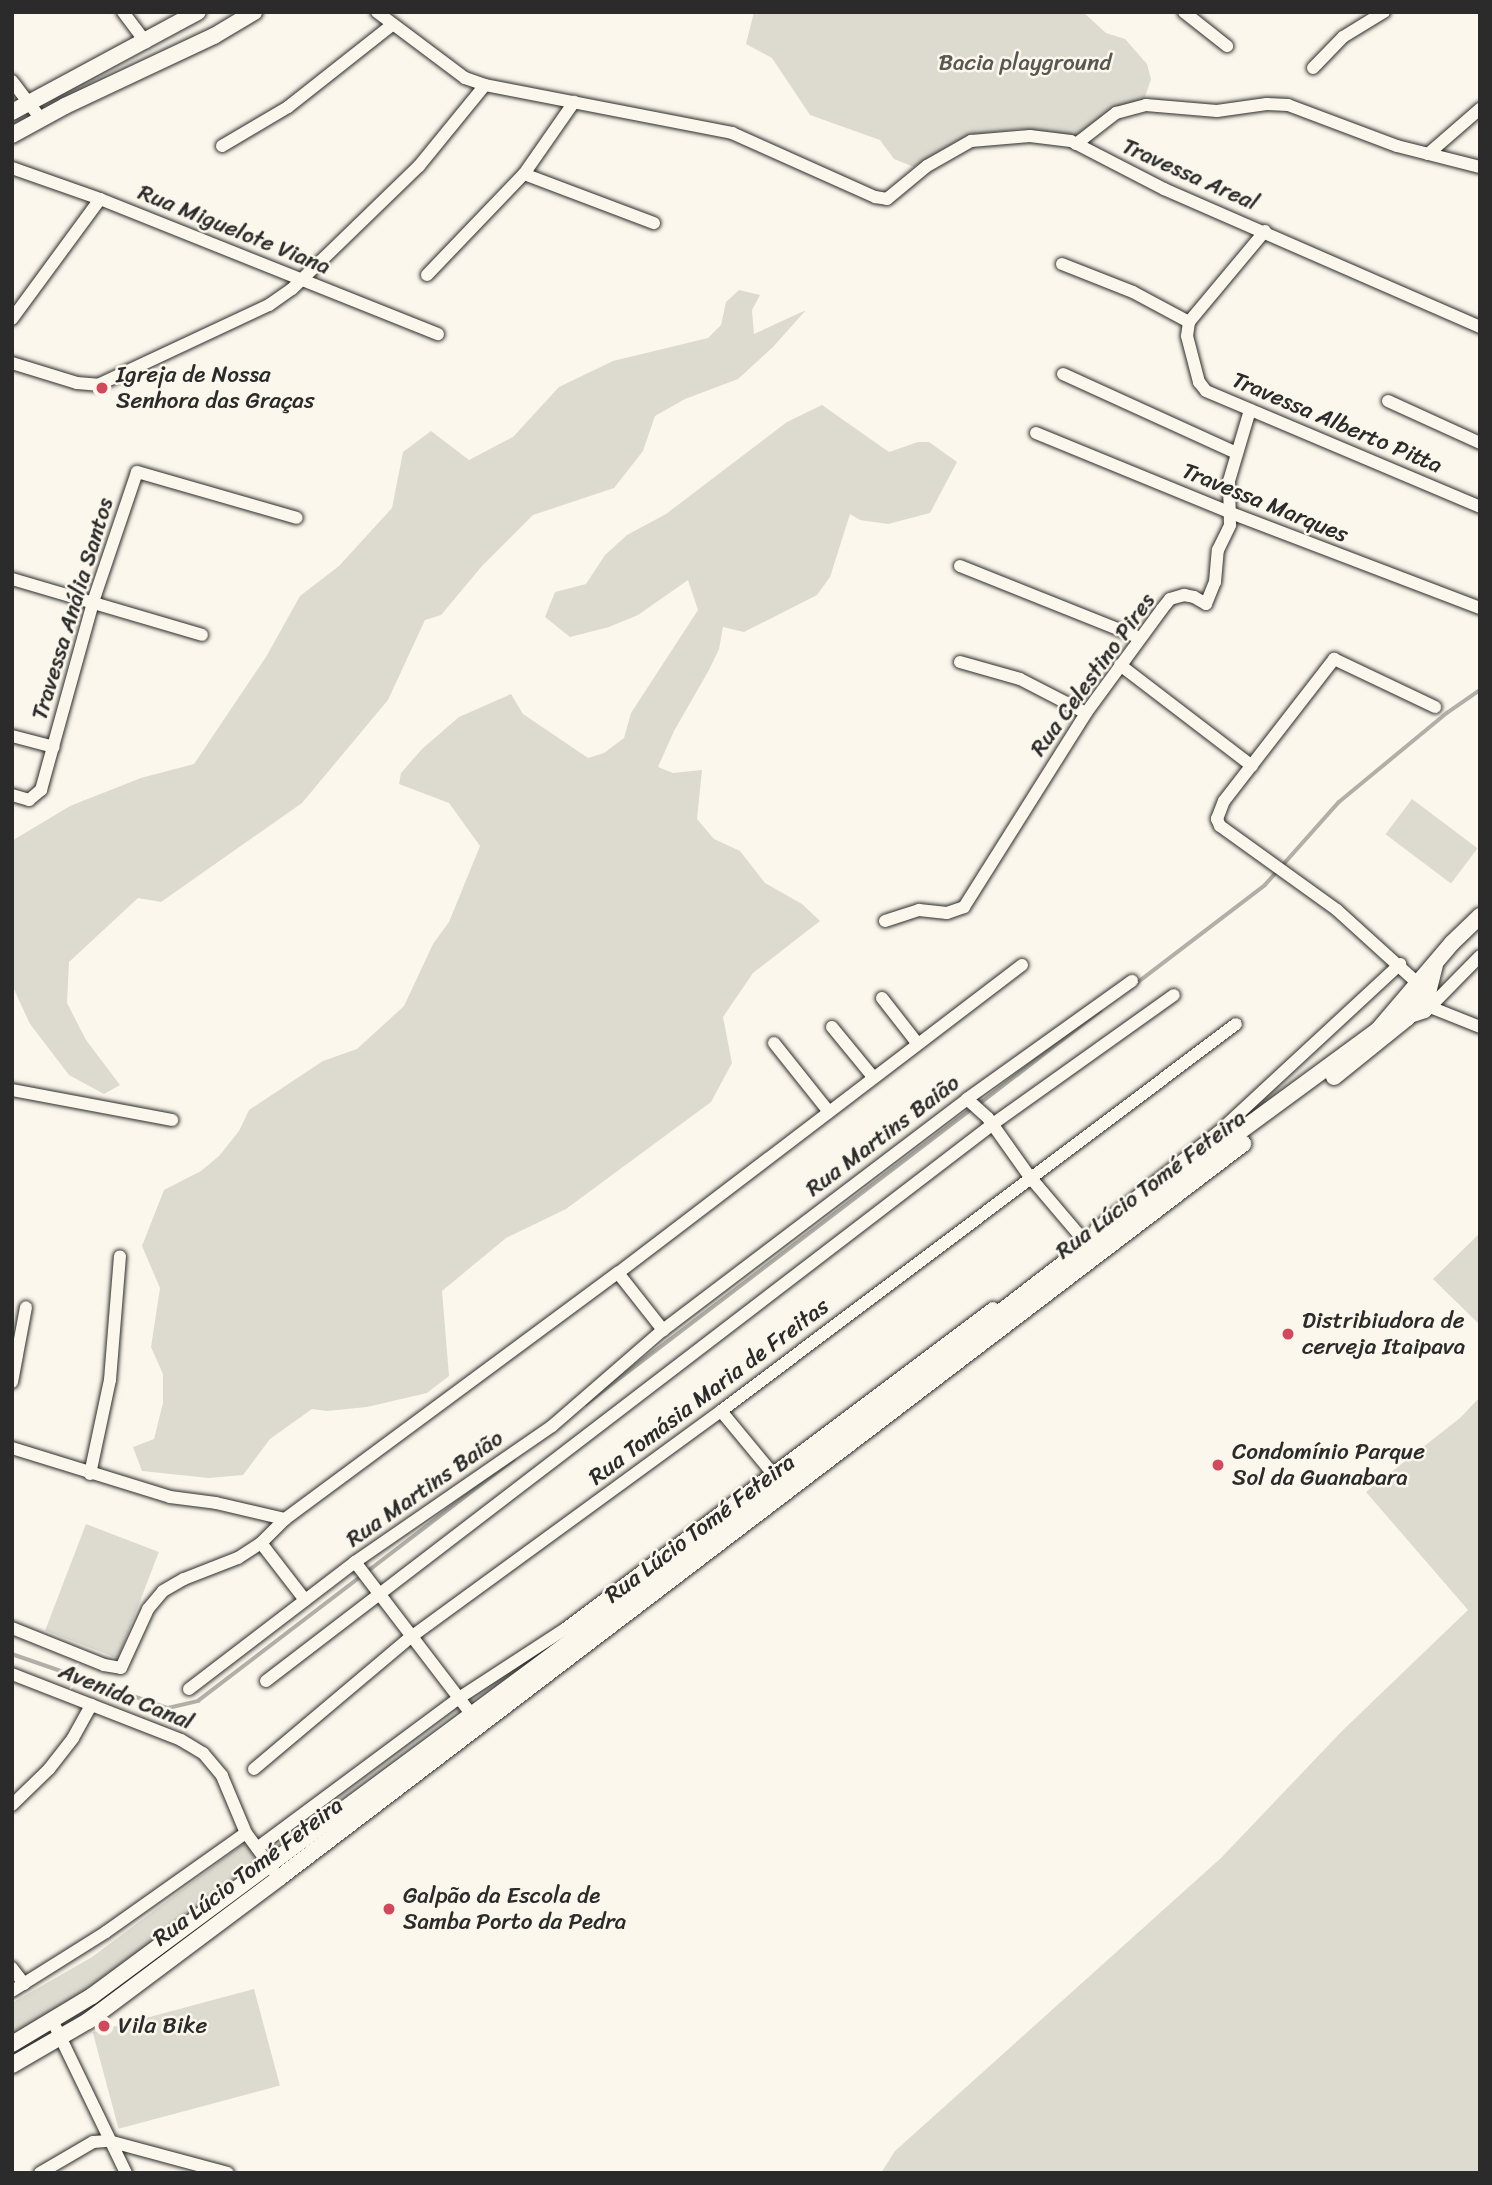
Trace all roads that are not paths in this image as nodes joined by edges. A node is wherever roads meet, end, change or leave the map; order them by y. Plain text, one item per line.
1 (123, 12) edge
2 (198, 12) edge
3 (254, 12) edge
4 (377, 12) edge
5 (1184, 12) edge
6 (1384, 12) edge
7 (1203, 18) edge
8 (392, 25) junction
9 (146, 42) junction
10 (1227, 47) dead end
11 (1312, 68) dead end
12 (12, 81) edge
13 (485, 85) junction
14 (574, 103) junction
15 (29, 104) junction
16 (1480, 109) edge
17 (12, 112) edge
18 (41, 120) junction
19 (12, 135) edge
20 (1076, 144) junction
21 (222, 146) dead end
22 (1428, 154) junction
23 (12, 167) edge
24 (1480, 167) edge
25 (524, 174) junction
26 (100, 199) junction
27 (654, 223) dead end
28 (1265, 231) junction
29 (1062, 264) dead end
30 (427, 275) dead end
31 (302, 280) junction
32 (12, 318) edge
33 (1189, 322) junction
34 (1480, 327) edge
35 (438, 334) dead end
36 (12, 363) edge
37 (1063, 374) dead end
38 (1388, 401) dead end
39 (1250, 410) junction
40 (1036, 433) dead end
41 (1480, 443) edge
42 (1236, 453) junction
43 (1480, 507) edge
44 (1231, 513) junction
45 (297, 518) dead end
46 (960, 566) dead end
47 (12, 579) edge
48 (93, 602) junction
49 (1480, 608) edge
50 (202, 635) dead end
51 (1140, 638) junction
52 (960, 662) dead end
53 (1119, 665) junction
54 (1435, 707) dead end
55 (1086, 713) junction
56 (12, 736) edge
57 (54, 747) junction
58 (1252, 766) junction
59 (12, 795) edge
60 (1480, 916) edge
61 (885, 921) dead end
62 (1480, 956) edge
63 (1400, 964) junction
64 (1023, 965) dead end
65 (1132, 981) dead end
66 (1426, 994) junction
67 (1174, 995) dead end
68 (881, 998) dead end
69 (1236, 1024) dead end
70 (832, 1027) dead end
71 (1480, 1027) edge
72 (775, 1043) dead end
73 (918, 1044) junction
74 (873, 1077) junction
75 (12, 1090) edge
76 (971, 1102) junction
77 (829, 1112) junction
78 (172, 1120) dead end
79 (990, 1121) junction
80 (1030, 1177) junction
81 (1089, 1246) junction
82 (120, 1256) dead end
83 (618, 1273) junction
84 (26, 1307) dead end
85 (663, 1330) junction
86 (12, 1382) edge
87 (722, 1411) junction
88 (12, 1448) edge
89 (90, 1474) junction
90 (780, 1482) junction
91 (285, 1519) junction
92 (261, 1543) junction
93 (359, 1567) junction
94 (375, 1590) junction
95 (305, 1600) junction
96 (12, 1628) edge
97 (411, 1637) junction
98 (12, 1674) edge
99 (266, 1681) dead end
100 (189, 1689) dead end
101 (459, 1698) junction
102 (91, 1705) junction
103 (476, 1719) junction
104 (254, 1769) dead end
105 (12, 1805) edge
106 (246, 1833) junction
107 (257, 1848) junction
108 (268, 1864) junction
109 (279, 1878) junction
110 (12, 1968) edge
111 (24, 1984) junction
112 (12, 1991) edge
113 (52, 2022) junction
114 (60, 2037) junction
115 (12, 2044) edge
116 (12, 2065) edge
117 (109, 2141) junction
118 (40, 2173) edge
119 (126, 2173) edge
120 (228, 2173) edge

1 - 9 street
2 - 9 main road
3 - 18 main road
4 - 8 street
5 - 7 street
6 - 11 street
7 - 10 street
8 - 13 street
8 - 21 street
9 - 15 main road
12 - 15 street
13 - 14 street
13 - 31 street
14 - 20 street, Travessa Areal
14 - 25 street
15 - 17 main road
15 - 18 street
16 - 22 street
18 - 19 main road
20 - 22 street
20 - 28 street, Travessa Areal
22 - 24 street
23 - 26 street, Rua Miguelote Viana
25 - 27 street
25 - 30 street
26 - 31 street, Rua Miguelote Viana
26 - 32 street
28 - 33 street
28 - 34 street, Travessa Areal
29 - 33 street
31 - 35 street, Rua Miguelote Viana
31 - 36 street
33 - 39 street, Travessa Alberto Pitta
37 - 42 street
38 - 41 street
39 - 42 street, Rua Celestino Pires
39 - 43 street, Travessa Alberto Pitta
40 - 44 street, Travessa Marques
42 - 44 street, Rua Celestino Pires
44 - 49 street, Travessa Marques
44 - 51 street, Rua Celestino Pires
45 - 48 street, Travessa Anália Santos
46 - 51 street
47 - 48 street
48 - 50 street
48 - 57 street, Travessa Anália Santos
51 - 53 street, Rua Celestino Pires
52 - 55 street
53 - 55 street, Rua Celestino Pires
53 - 58 street
54 - 58 street
55 - 61 street, Rua Celestino Pires
56 - 57 street
57 - 59 street, Travessa Anália Santos
58 - 63 street
60 - 66 main road, Rua Lúcio Tomé Feteira
62 - 66 street, Rua Lúcio Tomé Feteira
63 - 66 street
63 - 81 street
64 - 73 street
65 - 76 street, Rua Martins Baião
66 - 71 street
66 - 81 main road, Rua Lúcio Tomé Feteira
67 - 79 street
68 - 73 street
69 - 80 street, Rua Tomásia Maria de Freitas
70 - 74 street
72 - 77 street
73 - 74 street
74 - 77 street
75 - 78 street
76 - 79 street
76 - 85 street, Rua Martins Baião
77 - 83 street
79 - 80 street
79 - 94 street
80 - 81 street
80 - 87 street, Rua Tomásia Maria de Freitas
81 - 90 main road, Rua Lúcio Tomé Feteira
82 - 89 street
83 - 85 street
83 - 91 street
84 - 86 street
85 - 93 street, Rua Martins Baião
87 - 90 street
87 - 97 street, Rua Tomásia Maria de Freitas
88 - 89 street
89 - 91 street
90 - 101 street
90 - 103 main road, Rua Lúcio Tomé Feteira
91 - 92 street
92 - 95 street
92 - 96 street, Avenida Canal
93 - 94 street
93 - 95 street, Rua Martins Baião
94 - 97 street
94 - 99 street
95 - 100 street, Rua Martins Baião
97 - 101 street
97 - 104 street, Rua Tomásia Maria de Freitas
98 - 102 street, Avenida Canal
101 - 103 street
101 - 107 street
102 - 105 street
102 - 106 street, Avenida Canal
103 - 108 main road, Rua Lúcio Tomé Feteira
103 - 109 main road, Rua Lúcio Tomé Feteira
106 - 107 street, Avenida Canal
106 - 111 street
107 - 108 street, Avenida Canal
108 - 109 street, Avenida Canal
108 - 113 main road, Rua Lúcio Tomé Feteira
109 - 114 main road, Rua Lúcio Tomé Feteira
110 - 111 street
111 - 112 street
113 - 114 street
113 - 115 main road, Rua Lúcio Tomé Feteira
114 - 116 main road, Rua Lúcio Tomé Feteira
114 - 117 street
117 - 118 street
117 - 119 street
117 - 120 street

